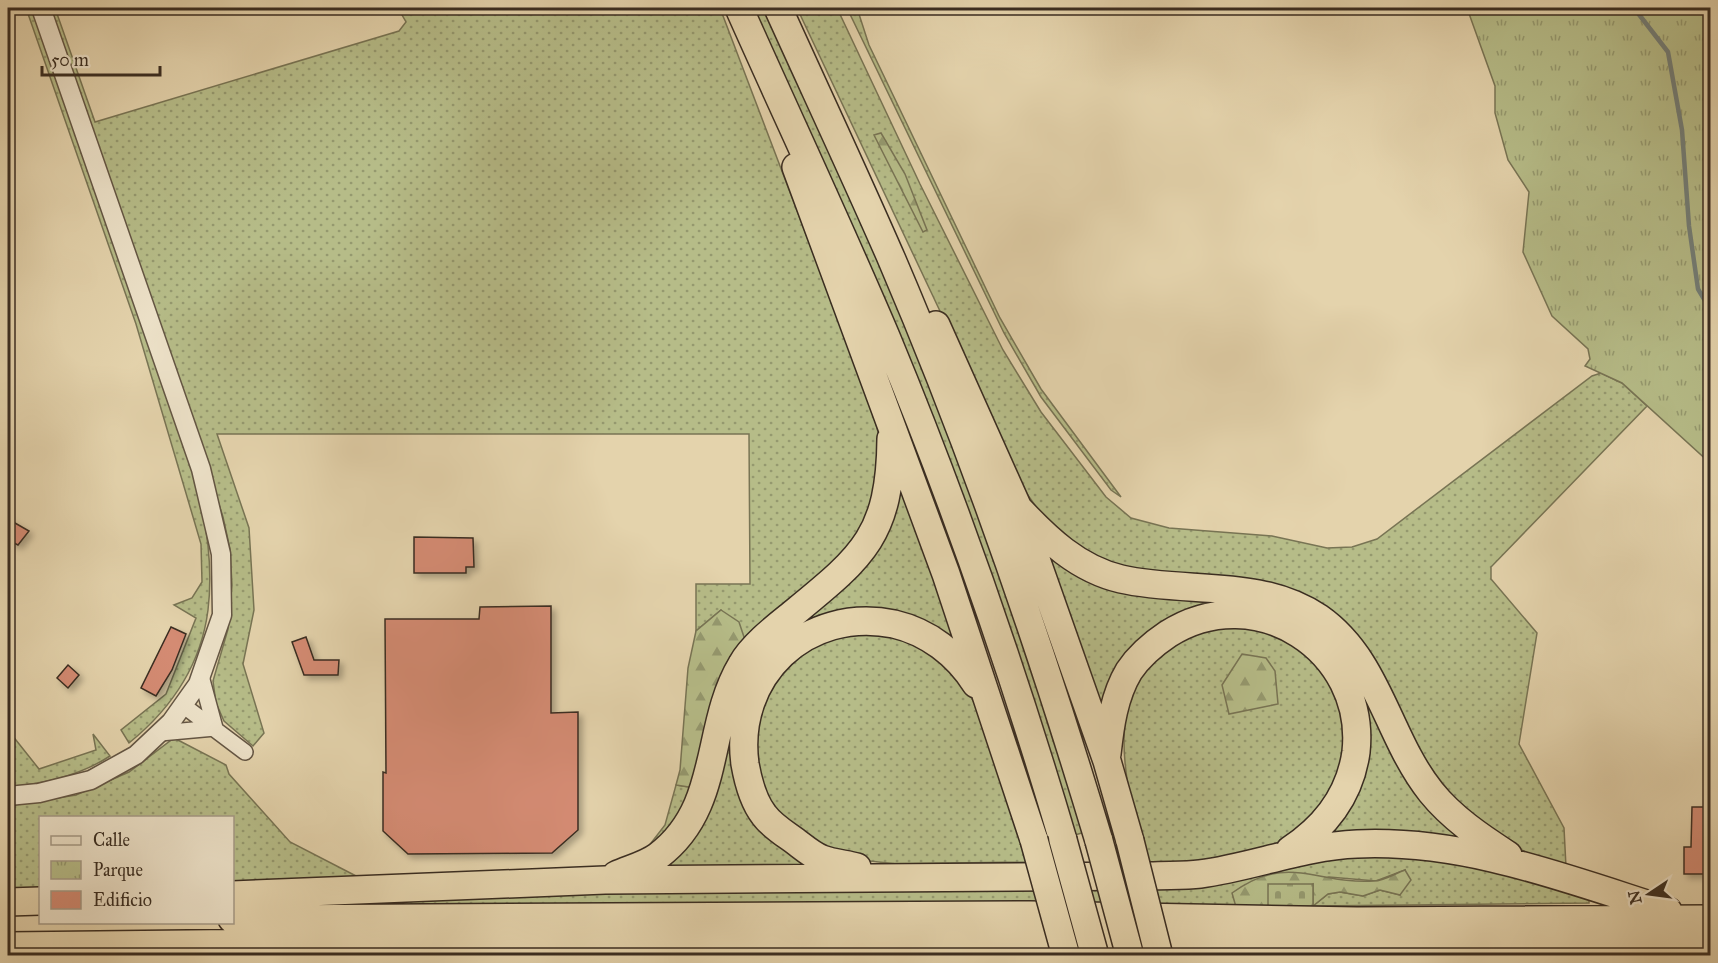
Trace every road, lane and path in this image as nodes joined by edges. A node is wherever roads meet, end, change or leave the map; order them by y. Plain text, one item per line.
1 (41, 8) edge
2 (739, 8) edge
3 (778, 8) edge
4 (771, 80) junction
5 (892, 260) junction
6 (891, 426) junction
7 (1018, 508) junction
8 (201, 676) junction
9 (990, 705) junction
10 (184, 706) junction
11 (215, 728) junction
12 (160, 733) junction
13 (246, 752) dead end
14 (1107, 761) junction
15 (8, 796) edge
16 (1285, 854) junction
17 (1524, 865) junction
18 (899, 877) junction
19 (605, 880) junction
20 (234, 895) edge
21 (39, 901) edge
22 (8, 902) edge
23 (8, 916) edge
24 (39, 917) edge
25 (234, 919) edge
26 (1702, 919) edge
27 (1710, 941) edge
28 (1623, 942) junction
29 (8, 946) edge
30 (1562, 955) edge
31 (1066, 956) edge
32 (1095, 956) edge
33 (1130, 956) edge
34 (1159, 956) edge

1 - 8 street
2 - 4 highway
3 - 5 highway
4 - 6 highway
4 - 32 highway, bridge
5 - 7 highway
5 - 33 highway, bridge
6 - 9 highway
6 - 19 highway
7 - 14 highway
7 - 17 highway
8 - 10 street
8 - 11 street
9 - 18 highway
9 - 31 highway, bridge
10 - 11 street
10 - 12 street
11 - 12 street
11 - 13 street
12 - 15 street
14 - 16 highway
14 - 34 highway, bridge
16 - 17 highway
16 - 18 highway
17 - 26 highway
18 - 19 highway
19 - 20 highway
21 - 22 highway
23 - 24 highway
25 - 26 highway
27 - 28 highway
28 - 29 highway
28 - 30 highway

